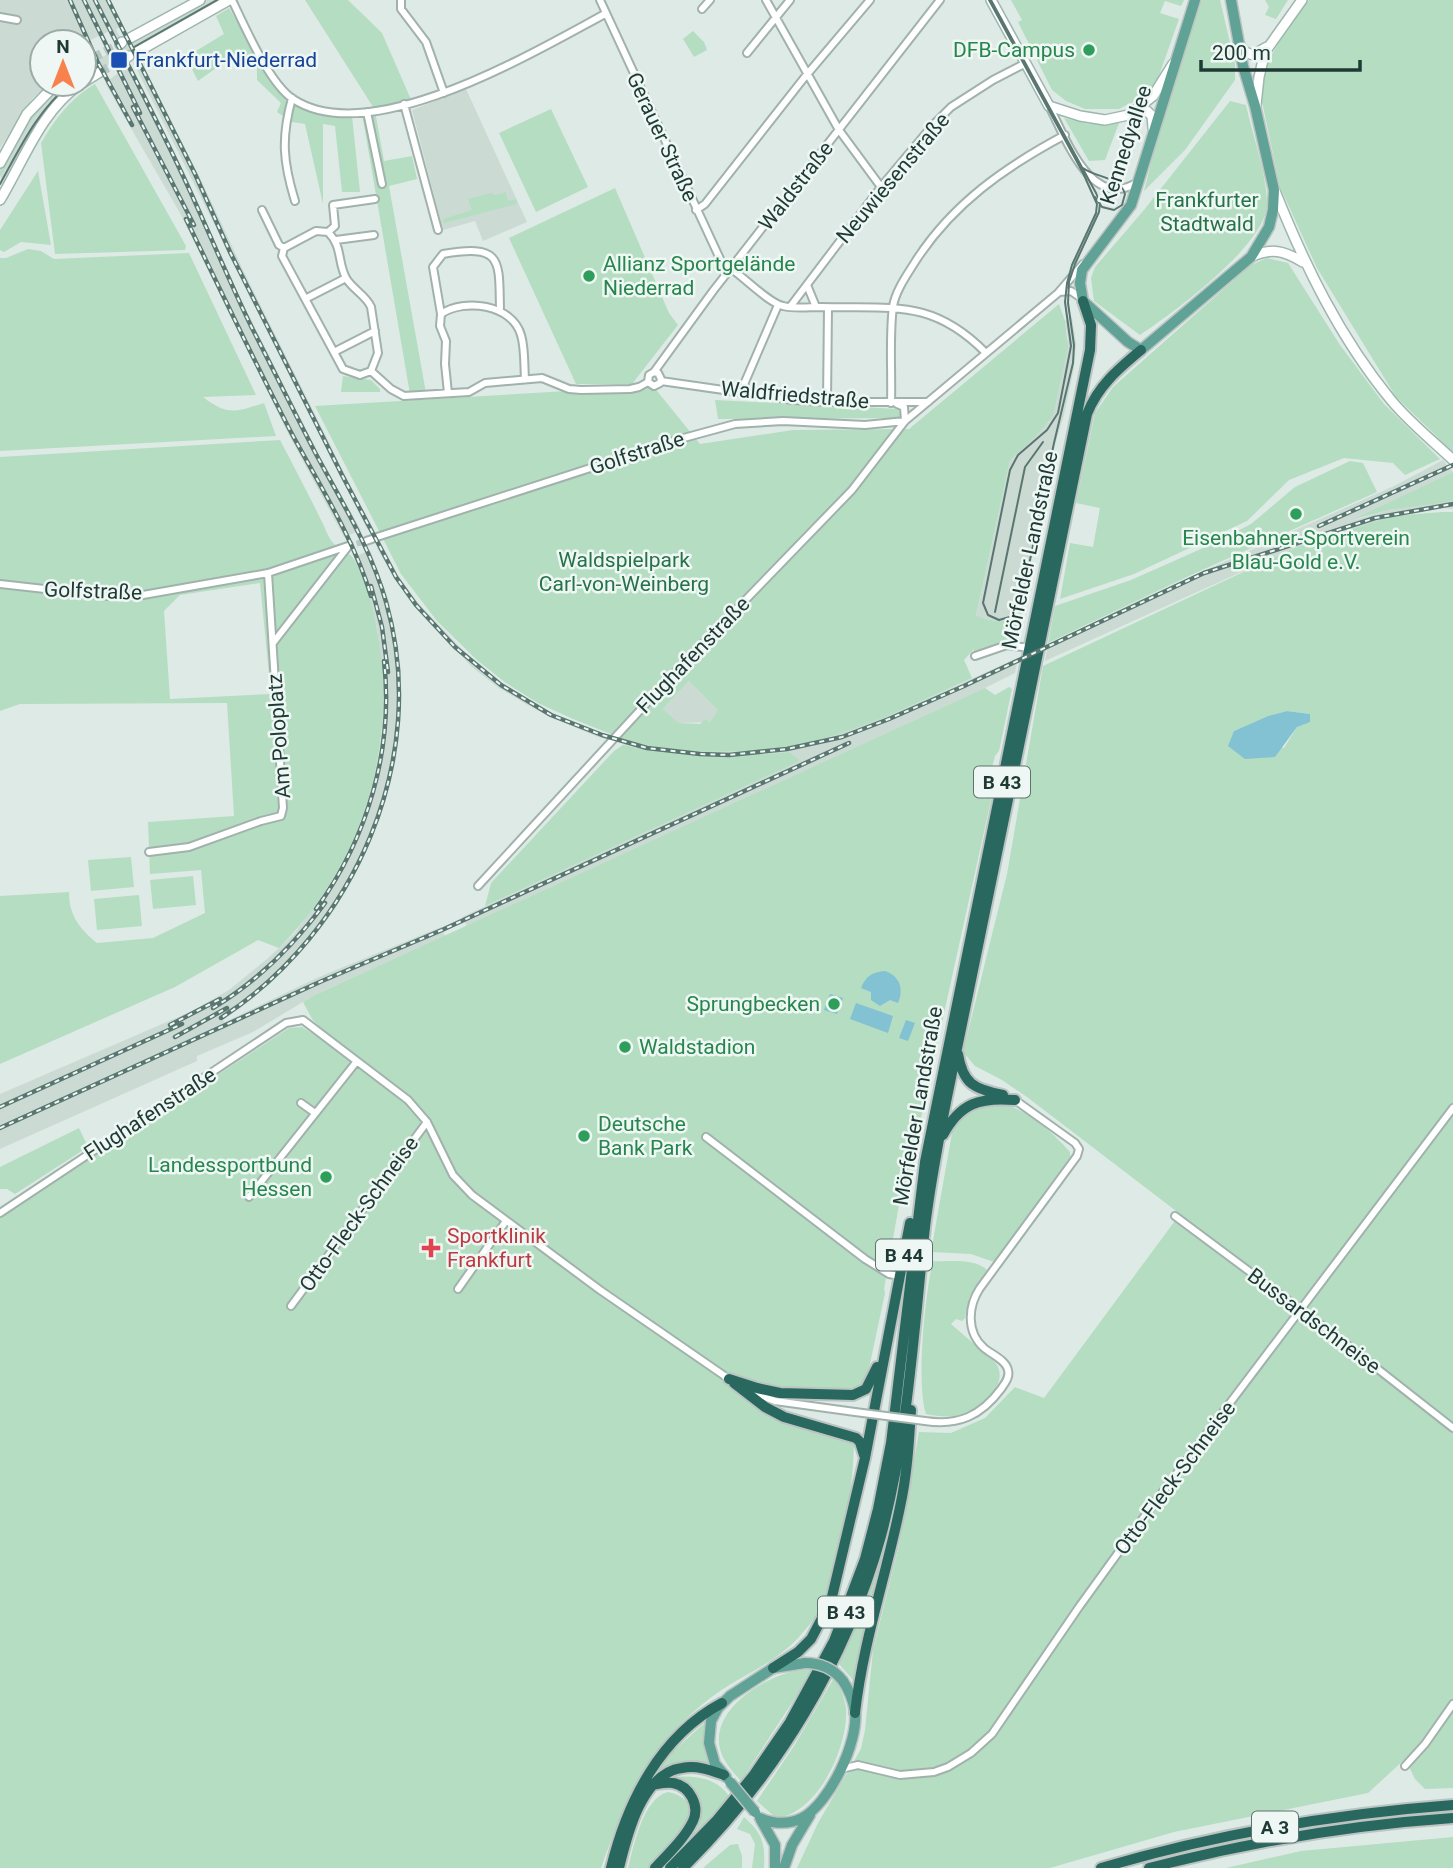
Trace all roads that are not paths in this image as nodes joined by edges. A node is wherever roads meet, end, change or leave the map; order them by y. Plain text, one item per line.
1 (200, 0) edge
2 (230, 0) edge
3 (401, 0) edge
4 (600, 0) edge
5 (710, 0) edge
6 (766, 0) edge
7 (790, 0) edge
8 (870, 0) edge
9 (940, 0) edge
10 (991, 0) edge
11 (1195, 0) edge
12 (1229, 0) edge
13 (1302, 0) edge
14 (702, 9) dead end
15 (605, 14) junction
16 (0, 16) edge
17 (776, 17) junction
18 (18, 20) dead end
19 (124, 41) tunnel mouth
20 (1239, 44) junction
21 (1269, 46) junction
22 (747, 53) dead end
23 (131, 55) tunnel mouth
24 (1026, 63) junction
25 (1174, 63) junction
26 (808, 75) junction
27 (444, 93) junction
28 (42, 98) edge
29 (62, 98) edge
30 (292, 98) junction
31 (404, 104) junction
32 (1049, 106) junction
33 (1255, 106) junction
34 (367, 112) junction
35 (1129, 114) junction
36 (1153, 128) junction
37 (839, 130) junction
38 (1065, 135) junction
39 (0, 163) edge
40 (1138, 182) junction
41 (382, 184) dead end
42 (881, 187) junction
43 (1274, 190) junction
44 (375, 199) dead end
45 (0, 200) edge
46 (295, 201) dead end
47 (262, 210) dead end
48 (696, 210) junction
49 (438, 230) dead end
50 (328, 232) junction
51 (374, 235) dead end
52 (336, 240) junction
53 (284, 248) junction
54 (1251, 257) junction
55 (1088, 261) junction
56 (1303, 262) junction
57 (731, 269) junction
58 (346, 278) junction
59 (807, 285) junction
60 (1058, 293) junction
61 (307, 299) junction
62 (1083, 300) junction
63 (778, 305) junction
64 (790, 307) junction
65 (816, 307) junction
66 (828, 307) junction
67 (893, 307) junction
68 (500, 311) junction
69 (441, 314) junction
70 (375, 331) junction
71 (1141, 349) junction
72 (334, 352) junction
73 (986, 353) junction
74 (371, 371) junction
75 (654, 372) junction
76 (526, 379) junction
77 (661, 381) junction
78 (648, 382) junction
79 (448, 393) junction
80 (744, 393) junction
81 (827, 402) junction
82 (930, 402) junction
83 (893, 403) junction
84 (905, 421) junction
85 (1453, 460) edge
86 (372, 539) tunnel mouth
87 (348, 546) joint
88 (268, 573) junction
89 (0, 584) edge
90 (273, 643) junction
91 (1030, 648) junction
92 (975, 656) dead end
93 (149, 852) dead end
94 (478, 886) dead end
95 (303, 1020) joint
96 (957, 1046) junction
97 (357, 1061) junction
98 (1015, 1100) junction
99 (301, 1103) dead end
100 (1453, 1108) edge
101 (315, 1113) junction
102 (428, 1122) junction
103 (706, 1137) dead end
104 (937, 1147) junction
105 (925, 1162) junction
106 (249, 1197) dead end
107 (0, 1213) edge
108 (1175, 1216) dead end
109 (506, 1221) junction
110 (900, 1276) junction
111 (458, 1290) dead end
112 (291, 1307) dead end
113 (1300, 1310) junction
114 (885, 1349) junction
115 (910, 1373) junction
116 (729, 1379) junction
117 (1453, 1428) edge
118 (865, 1458) junction
119 (773, 1668) junction
120 (722, 1703) junction
121 (1453, 1704) edge
122 (855, 1713) junction
123 (850, 1748) junction
124 (858, 1765) junction
125 (1405, 1766) dead end
126 (841, 1769) junction
127 (727, 1779) junction
128 (652, 1785) junction
129 (1453, 1805) edge
130 (813, 1810) junction
131 (757, 1815) junction
132 (1453, 1818) edge
133 (611, 1868) edge
134 (618, 1868) edge
135 (655, 1868) edge
136 (670, 1868) edge
137 (686, 1868) edge
138 (775, 1868) edge
139 (784, 1868) edge
140 (1101, 1868) edge
141 (1149, 1868) edge

1 - 19 main road
2 - 23 main road
2 - 30 street
3 - 27 street
4 - 15 street, Gerauer Straße
5 - 14 street
6 - 17 street
7 - 17 street
8 - 26 street
9 - 37 street, Waldstraße
10 - 24 main road
11 - 25 main road, Kennedyallee / B 43
12 - 20 main road, B 43
13 - 21 main road
15 - 27 street
15 - 48 street, Gerauer Straße
16 - 18 street
17 - 22 street
17 - 26 street
20 - 21 main road
20 - 33 main road, B 43
21 - 33 main road
24 - 32 main road
24 - 42 street, Neuwiesenstraße
25 - 35 main road
25 - 36 main road, Kennedyallee / B 43
26 - 37 street
26 - 48 street
27 - 31 street
28 - 39 main road
29 - 45 main road
30 - 34 street
30 - 46 street
31 - 34 street
31 - 49 street
32 - 35 main road
32 - 38 street
33 - 43 main road, B 43
34 - 41 street
35 - 36 main road
36 - 40 main road, Kennedyallee / B 43
37 - 42 street
37 - 57 street, Waldstraße
38 - 40 street
38 - 67 street
40 - 55 main road, Kennedyallee / B 43
42 - 59 street, Neuwiesenstraße
43 - 54 main road, B 43
43 - 56 main road
44 - 50 street
47 - 53 street
48 - 57 street, Gerauer Straße
50 - 52 street
50 - 53 street
51 - 52 street
52 - 58 street
53 - 61 street
54 - 56 main road
54 - 71 main road, B 43
55 - 60 street, Flughafenstraße
55 - 62 main road, Kennedyallee / B 43
56 - 85 main road
57 - 63 street, Gerauer Straße
57 - 75 street, Waldstraße
58 - 61 street
58 - 70 street
59 - 64 street, Neuwiesenstraße
59 - 65 street
60 - 62 street
60 - 73 street, Flughafenstraße
61 - 72 street
62 - 71 main road
62 - 91 highway, Mörfelder Landstraße / B 43
63 - 64 street
63 - 80 street
64 - 65 street
65 - 66 street
66 - 67 street
66 - 81 street
67 - 73 street
67 - 83 street
68 - 69 street
68 - 69 street
68 - 76 street
69 - 79 street
70 - 72 street
70 - 74 street
71 - 96 highway, Mörfelder Landstraße / B 43
72 - 74 street
73 - 82 street, Flughafenstraße
74 - 79 street, Waldfriedstraße
75 - 77 street
75 - 78 street
76 - 78 street, Waldfriedstraße
76 - 79 street, Waldfriedstraße
77 - 78 street, Waldfriedstraße
77 - 80 street, Waldfriedstraße
80 - 81 street, Waldfriedstraße
81 - 83 street, Waldfriedstraße
82 - 83 street, Waldfriedstraße
82 - 84 street, Flughafenstraße
83 - 84 street
84 - 86 street, Golfstraße
84 - 94 street, Flughafenstraße
87 - 88 street, Golfstraße
87 - 90 street, Am Poloplatz
88 - 89 street, Golfstraße
88 - 90 street, Am Poloplatz
90 - 93 street, Am Poloplatz
91 - 92 street
91 - 105 highway, Mörfelder Landstraße / B 43
95 - 97 street, Otto-Fleck-Schneise
95 - 107 street, Flughafenstraße
96 - 98 highway
96 - 104 highway, Mörfelder Landstraße / B 43
97 - 101 street
97 - 102 street, Otto-Fleck-Schneise
98 - 104 highway
98 - 116 street, Otto-Fleck-Schneise, bridge
99 - 101 street
100 - 113 street, Otto-Fleck-Schneise
101 - 106 street
102 - 109 street, Otto-Fleck-Schneise
102 - 112 street, Otto-Fleck-Schneise
103 - 110 street
104 - 115 highway, Mörfelder Landstraße / B 43
105 - 110 highway, B 44
105 - 136 highway, Mörfelder Landstraße / B 43
108 - 113 street, Bussardschneise
109 - 111 street
109 - 116 street, Otto-Fleck-Schneise
110 - 114 highway, B 44
113 - 117 street, Bussardschneise
113 - 124 street, Otto-Fleck-Schneise
114 - 116 highway
114 - 118 highway, B 44
115 - 122 highway, B 44
115 - 137 highway, Mörfelder Landstraße / B 43
116 - 118 highway
118 - 119 highway, B 44
119 - 120 main road, B 44
119 - 122 main road, B 44, bridge
120 - 127 main road
120 - 133 highway
121 - 125 street
122 - 123 main road, B 44
123 - 124 street
123 - 126 main road, B 44
124 - 126 street, Otto-Fleck-Schneise
126 - 130 main road, B 44
127 - 128 highway
127 - 131 main road, bridge
128 - 134 highway
128 - 135 highway
129 - 140 highway, A 3
130 - 131 main road
130 - 139 main road, B 44
131 - 138 main road
132 - 141 highway, A 3

